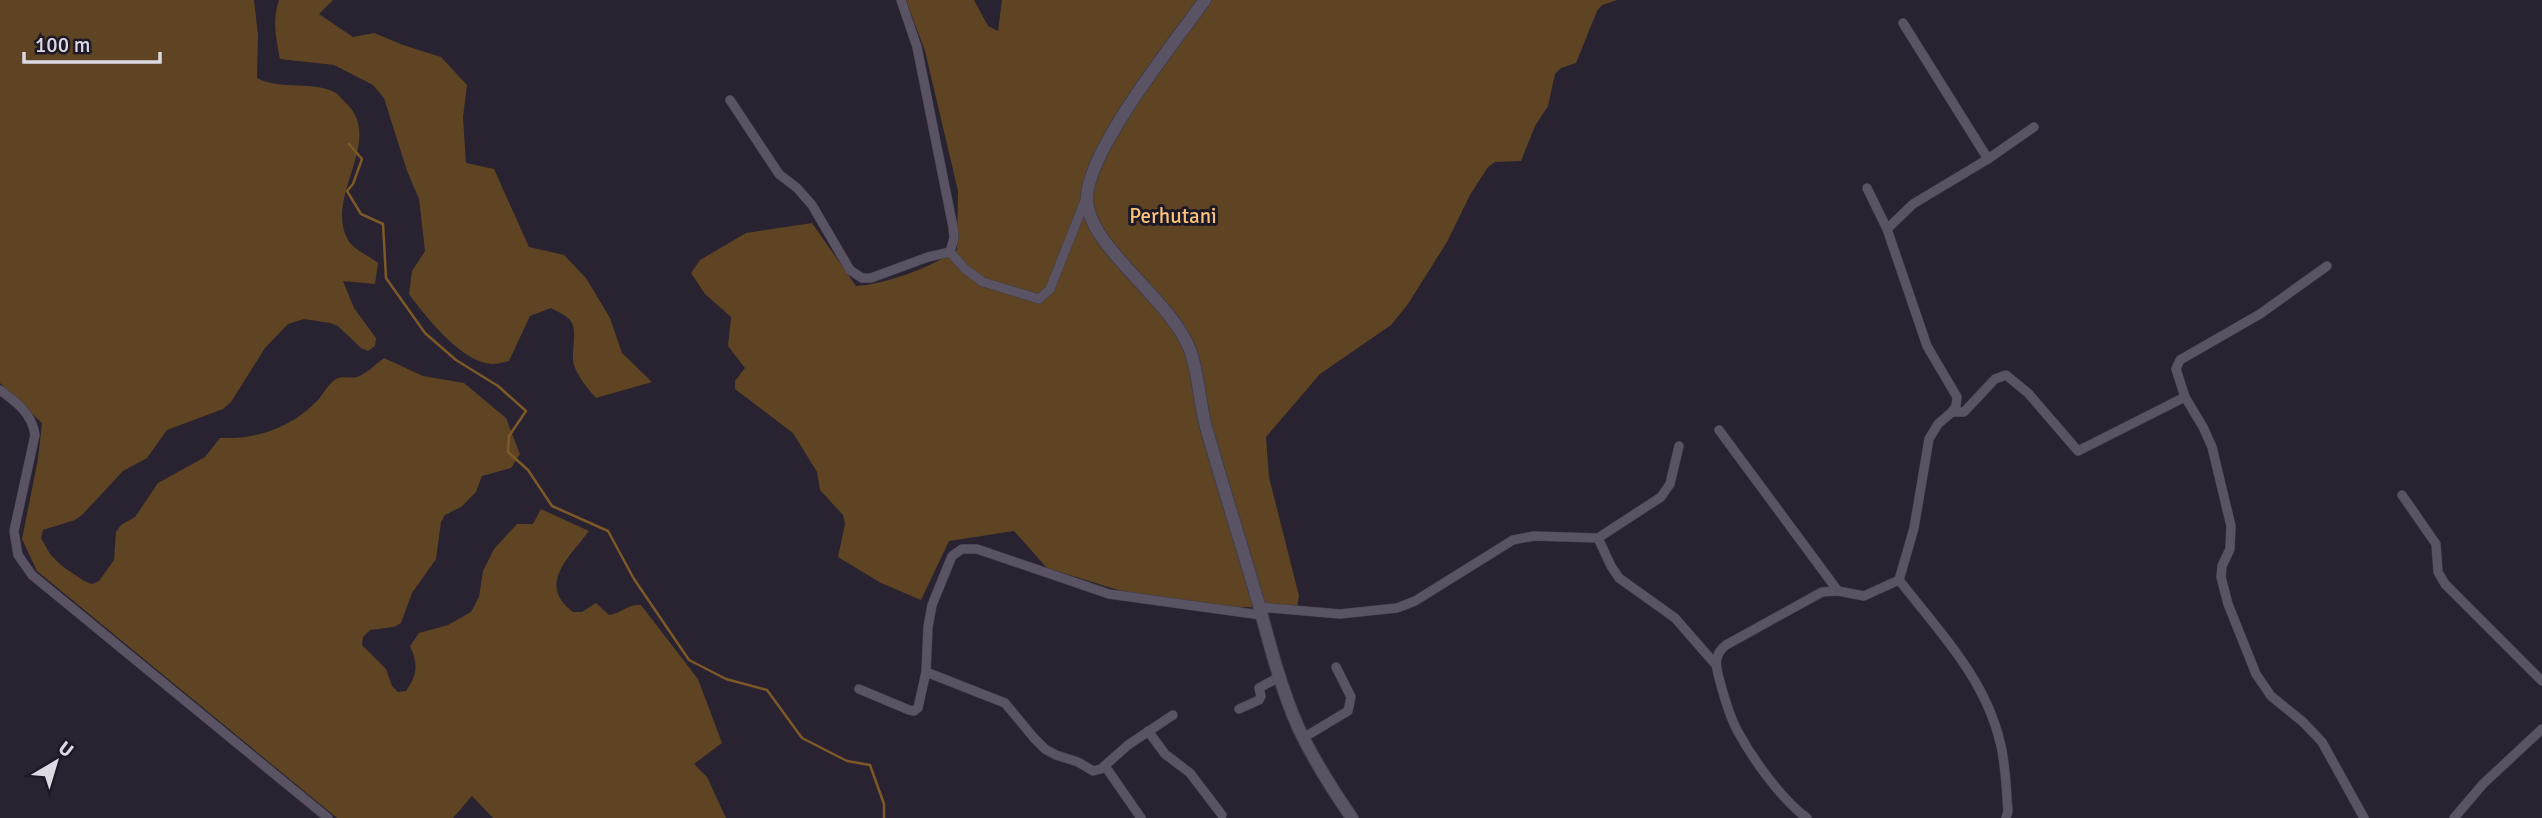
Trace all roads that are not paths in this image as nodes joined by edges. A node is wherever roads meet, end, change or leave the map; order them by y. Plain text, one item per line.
1 (901, 0) edge
2 (1205, 0) edge
3 (1903, 23) dead end
4 (730, 100) dead end
5 (2034, 127) dead end
6 (1988, 159) junction
7 (1867, 188) dead end
8 (1087, 195) junction
9 (1887, 229) junction
10 (950, 252) junction
11 (2327, 266) dead end
12 (0, 390) edge
13 (2185, 397) junction
14 (1952, 412) junction
15 (1719, 430) dead end
16 (1679, 446) dead end
17 (2402, 495) dead end
18 (1598, 538) junction
19 (1899, 580) junction
20 (1838, 590) junction
21 (1260, 611) junction
22 (1716, 665) junction
23 (1336, 667) dead end
24 (926, 672) junction
25 (1281, 676) junction
26 (2542, 681) edge
27 (859, 688) dead end
28 (1239, 709) dead end
29 (1173, 715) dead end
30 (2542, 729) edge
31 (1148, 731) junction
32 (1303, 738) junction
33 (1105, 765) junction
34 (1222, 815) dead end
35 (328, 818) edge
36 (1141, 818) edge
37 (1352, 818) edge
38 (1807, 818) edge
39 (2006, 818) edge
40 (2364, 818) edge
41 (2454, 818) edge

1 - 10 street
2 - 8 street
3 - 6 street
4 - 10 street
5 - 6 street
6 - 9 street
7 - 9 street
8 - 10 street
8 - 21 street
9 - 14 street
11 - 13 street
12 - 35 street
13 - 14 street
13 - 40 street
14 - 19 street
15 - 20 street
16 - 18 street
17 - 26 street
18 - 21 street
18 - 22 street
19 - 20 street
19 - 39 street
20 - 22 street
21 - 24 street
21 - 25 street
22 - 38 street
23 - 32 street
24 - 27 street
24 - 33 street
25 - 28 street
25 - 32 street
29 - 31 street
30 - 41 street
31 - 33 street
31 - 34 street
32 - 37 street
33 - 36 street

